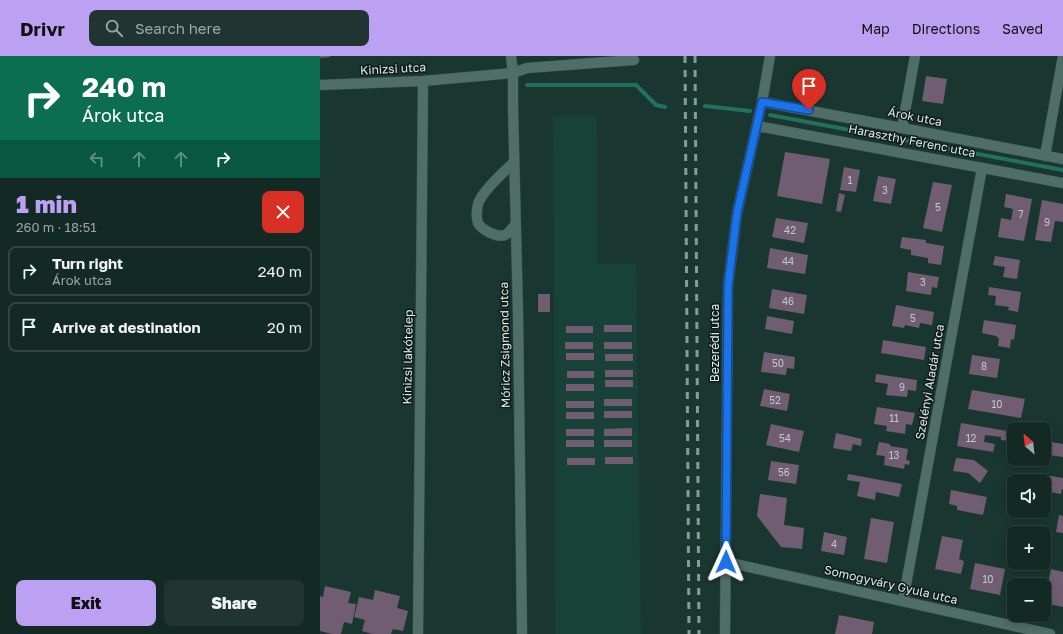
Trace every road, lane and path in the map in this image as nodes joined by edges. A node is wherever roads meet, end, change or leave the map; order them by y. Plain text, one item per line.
1 (511, 56) edge
2 (770, 56) edge
3 (916, 56) edge
4 (1063, 56) edge
5 (634, 60) dead end
6 (513, 73) junction
7 (424, 81) junction
8 (320, 85) edge
9 (762, 102) junction
10 (757, 126) junction
11 (902, 128) junction
12 (1045, 156) junction
13 (1063, 159) edge
14 (514, 162) junction
15 (982, 168) junction
16 (1063, 183) edge
17 (516, 224) junction
18 (726, 562) junction
19 (903, 601) junction
20 (418, 634) edge
21 (522, 634) edge
22 (725, 634) edge
23 (1050, 634) edge

1 - 6 street, Móricz Zsigmond utca
2 - 9 street, Bezerédi utca
3 - 11 street
4 - 12 street
5 - 6 street, Kinizsi utca
6 - 7 street, Kinizsi utca
6 - 14 street, Móricz Zsigmond utca
7 - 8 street, Kinizsi utca
7 - 20 street, Kinizsi lakótelep
9 - 10 street, Bezerédi utca
9 - 11 street, Árok utca
10 - 15 street, Haraszthy Ferenc utca
10 - 18 street, Bezerédi utca
11 - 12 street, Árok utca
12 - 13 street, Árok utca
14 - 17 street, Móricz Zsigmond utca
14 - 17 street
15 - 16 street, Haraszthy Ferenc utca
15 - 19 street, Szelényi Aladár utca
17 - 21 street, Móricz Zsigmond utca
18 - 19 street, Somogyváry Gyula utca
18 - 22 street, Bezerédi utca
19 - 23 street, Somogyváry Gyula utca

